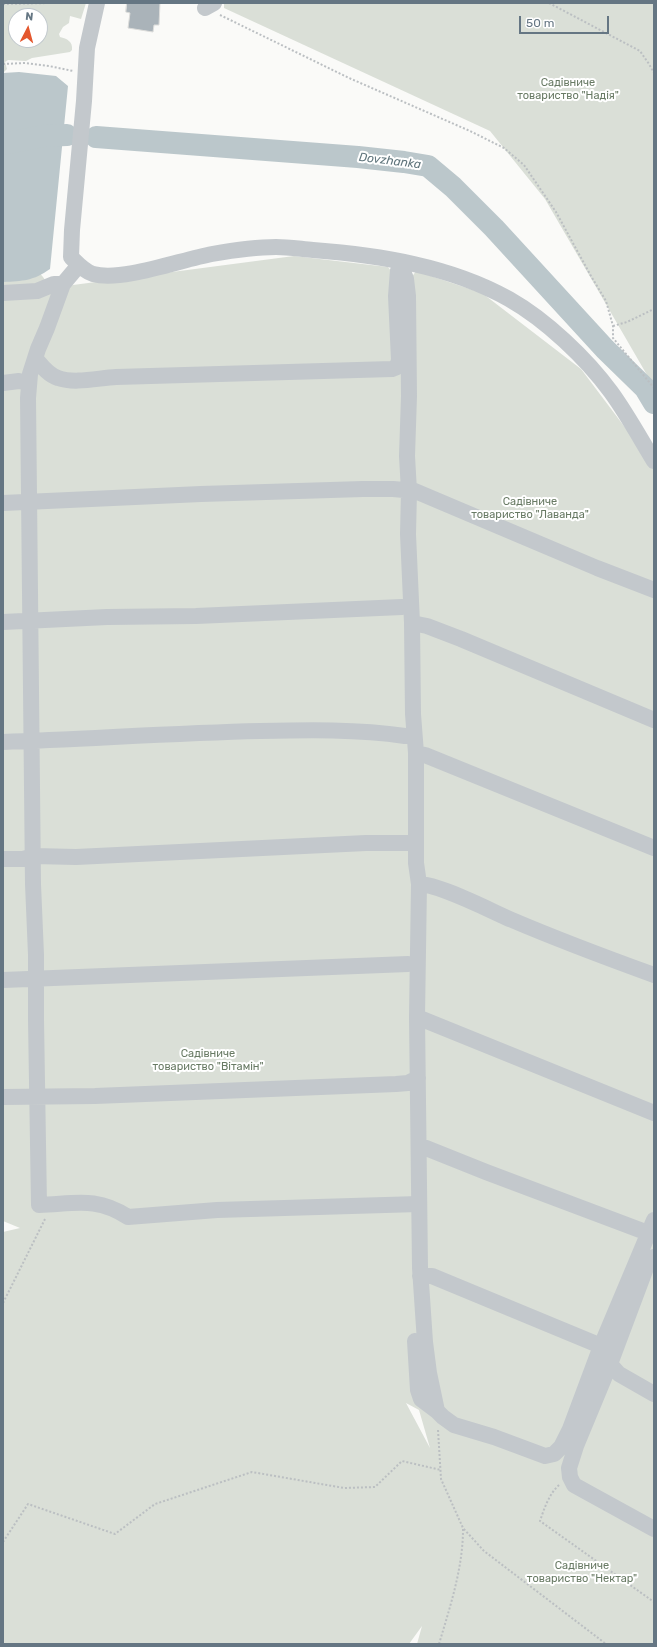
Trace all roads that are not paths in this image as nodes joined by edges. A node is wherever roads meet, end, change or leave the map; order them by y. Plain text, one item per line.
1 (97, 3) edge
2 (399, 261) junction
3 (79, 265) junction
4 (63, 284) junction
5 (3, 293) edge
6 (35, 358) junction
7 (397, 367) junction
8 (3, 383) edge
9 (29, 383) junction
10 (654, 461) edge
11 (404, 490) junction
12 (29, 500) junction
13 (3, 503) edge
14 (654, 590) edge
15 (402, 607) junction
16 (30, 620) junction
17 (3, 622) edge
18 (412, 623) junction
19 (654, 720) edge
20 (405, 736) junction
21 (31, 740) junction
22 (3, 742) edge
23 (416, 753) junction
24 (409, 843) junction
25 (654, 848) edge
26 (33, 856) junction
27 (3, 859) edge
28 (419, 884) junction
29 (408, 964) junction
30 (654, 975) edge
31 (36, 979) junction
32 (3, 980) edge
33 (417, 1017) junction
34 (413, 1081) junction
35 (3, 1097) edge
36 (38, 1097) junction
37 (654, 1113) edge
38 (419, 1146) junction
39 (413, 1204) junction
40 (651, 1226) edge
41 (654, 1259) edge
42 (420, 1276) junction
43 (601, 1346) junction
44 (610, 1364) junction
45 (654, 1394) edge
46 (437, 1411) junction
47 (654, 1529) edge

1 - 3 street
2 - 3 street
2 - 7 street
2 - 10 street
2 - 11 street
3 - 4 street
4 - 5 street
4 - 6 street
6 - 7 street
6 - 9 street
7 - 11 street
8 - 9 street
9 - 12 street
11 - 12 street
11 - 14 street
11 - 15 street
11 - 18 street
12 - 13 street
12 - 16 street
15 - 16 street
15 - 20 street
16 - 17 street
16 - 21 street
18 - 19 street
18 - 23 street
20 - 21 street
20 - 24 street
21 - 22 street
21 - 26 street
23 - 25 street
23 - 28 street
24 - 26 street
24 - 29 street
26 - 27 street
26 - 31 street
28 - 30 street
28 - 33 street
29 - 31 street
29 - 34 street
31 - 32 street
31 - 36 street
33 - 34 street
33 - 37 street
34 - 36 street
34 - 38 street
34 - 39 street
35 - 36 street
36 - 39 street
38 - 39 street
38 - 40 street
39 - 42 street
39 - 46 street
40 - 43 street
41 - 44 street
42 - 43 street
42 - 46 street
43 - 46 street
44 - 45 street
44 - 47 street

